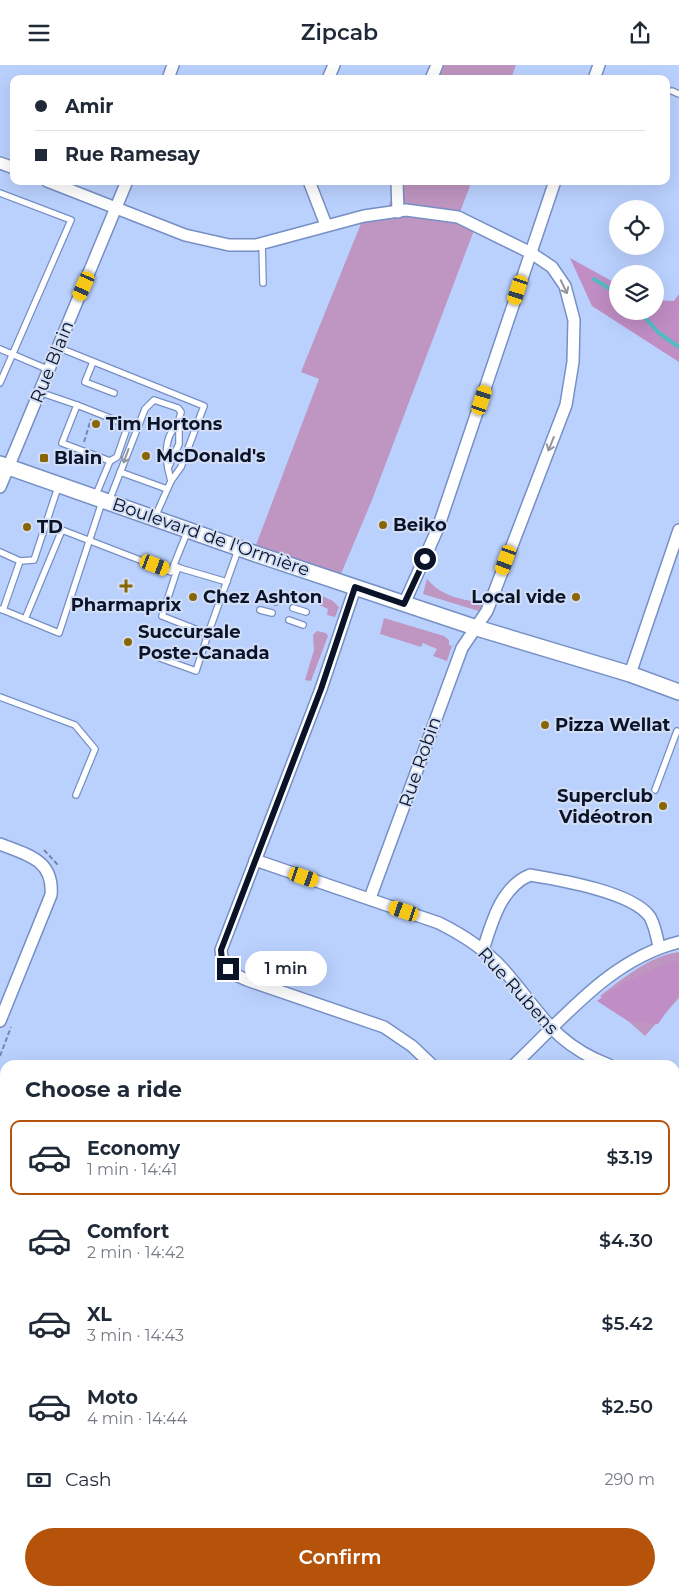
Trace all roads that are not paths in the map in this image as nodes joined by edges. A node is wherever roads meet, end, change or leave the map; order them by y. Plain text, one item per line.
1 (672, 91) dead end
2 (679, 94) edge
3 (57, 185) edge
4 (125, 185) edge
5 (311, 185) edge
6 (397, 185) edge
7 (554, 185) edge
8 (0, 193) edge
9 (116, 208) junction
10 (398, 211) junction
11 (326, 225) junction
12 (262, 243) junction
13 (531, 253) junction
14 (263, 283) dead end
15 (57, 347) junction
16 (0, 349) edge
17 (13, 355) junction
18 (93, 362) junction
19 (47, 369) junction
20 (0, 383) edge
21 (39, 392) junction
22 (114, 393) dead end
23 (77, 405) junction
24 (179, 424) junction
25 (110, 461) junction
26 (4, 465) edge
27 (168, 468) junction
28 (120, 472) junction
29 (171, 481) junction
30 (59, 485) junction
31 (0, 487) edge
32 (167, 489) junction
33 (102, 500) junction
34 (155, 518) junction
35 (188, 530) junction
36 (679, 530) edge
37 (90, 541) junction
38 (238, 548) junction
39 (0, 552) edge
40 (20, 561) junction
41 (176, 567) junction
42 (227, 582) junction
43 (355, 587) junction
44 (264, 598) dead end
45 (276, 602) dead end
46 (404, 604) junction
47 (293, 608) dead end
48 (2, 609) edge
49 (260, 610) dead end
50 (306, 612) dead end
51 (272, 613) dead end
52 (25, 619) junction
53 (289, 620) dead end
54 (303, 625) dead end
55 (476, 628) junction
56 (208, 634) junction
57 (160, 658) dead end
58 (630, 674) junction
59 (679, 692) edge
60 (0, 697) edge
61 (678, 730) edge
62 (655, 790) dead end
63 (76, 795) dead end
64 (0, 844) edge
65 (255, 860) junction
66 (370, 898) junction
67 (679, 942) edge
68 (659, 947) junction
69 (483, 950) junction
70 (0, 1021) edge
71 (552, 1030) junction
72 (427, 1060) edge
73 (519, 1060) edge
74 (599, 1060) edge

1 - 2 lane
3 - 9 street, Rue Robin
4 - 9 street, Rue Blain
5 - 11 street
6 - 10 street
7 - 13 street
8 - 17 lane
9 - 12 street, Rue Robin
9 - 15 street, Rue Blain
10 - 11 street, Rue Robin
10 - 13 street, Rue Robin
11 - 12 street, Rue Robin
12 - 14 lane
13 - 46 street
13 -> 55 street, Rue Robin
15 - 18 lane
15 - 19 street, Rue Blain
16 - 17 lane
17 - 19 lane
17 - 20 lane
18 - 22 lane
18 - 29 lane
19 - 21 street, Rue Blain
21 - 23 lane
21 - 26 street, Rue Blain
23 - 25 lane
23 - 25 lane
24 - 27 lane
24 - 27 lane
24 -> 28 lane
25 - 33 lane
26 - 30 main road, Boulevard de l'Ormière
26 - 31 street, Rue Blain
27 - 29 lane
28 - 32 lane
28 - 33 lane
29 - 32 lane
30 - 33 main road, Boulevard de l'Ormière
30 - 40 lane
32 - 34 lane
33 - 34 main road, Boulevard de l'Ormière
33 - 37 lane
34 - 35 main road, Boulevard de l'Ormière
35 - 38 main road, Boulevard de l'Ormière
35 - 41 lane
36 - 58 street
37 - 41 lane
37 - 52 lane
37 - 52 lane
38 - 42 lane
38 - 43 main road, Boulevard de l'Ormière
39 - 40 lane
40 - 48 lane
41 - 42 lane
41 - 56 lane
42 - 56 lane
43 - 46 main road, Boulevard de l'Ormière
43 - 65 street
44 - 45 lane
46 - 55 main road, Boulevard de l'Ormière
47 - 50 lane
48 - 52 lane
49 - 51 lane
53 - 54 lane
55 - 58 main road, Boulevard de l'Ormière
55 - 66 street, Rue Robin
56 - 57 lane
58 - 59 main road, Boulevard de l'Ormière
60 - 63 lane
61 - 62 lane
64 - 70 street
65 - 66 street, Rue Rubens
65 - 72 street
66 - 69 street, Rue Rubens
67 - 68 street
68 - 69 street
68 - 71 street
69 - 71 street, Rue Rubens
71 - 73 street
71 - 74 street, Rue Rubens

